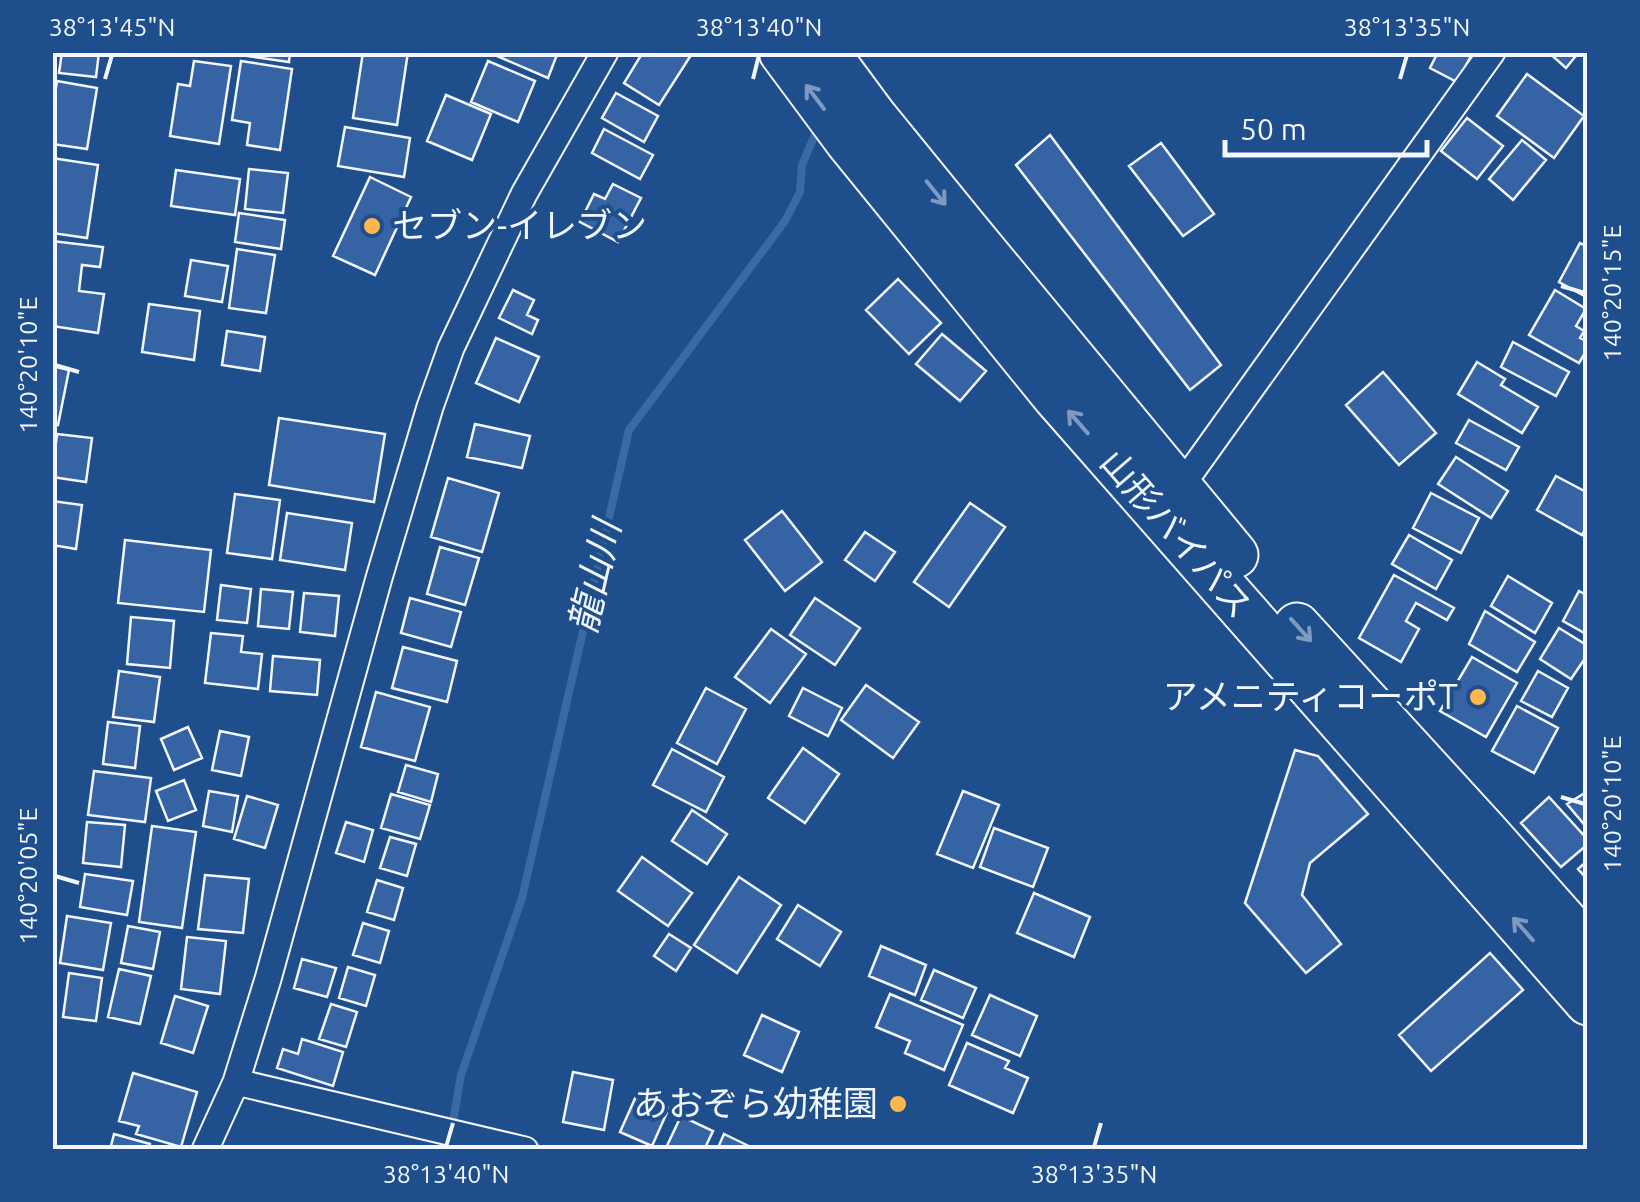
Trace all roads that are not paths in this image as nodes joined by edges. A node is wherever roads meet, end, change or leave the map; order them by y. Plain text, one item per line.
1 (605, 52) edge
2 (782, 52) edge
3 (826, 52) edge
4 (1492, 52) edge
5 (861, 129) junction
6 (1179, 489) junction
7 (1588, 948) edge
8 (1588, 1002) edge
9 (236, 1082) junction
10 (205, 1150) edge
11 (525, 1150) edge

1 - 9 street
5 -> 2 highway, 山形バイパス
3 - 5 highway, 山形バイパス
4 - 6 street
5 -> 6 highway, 山形バイパス
8 -> 5 highway, 山形バイパス
6 -> 7 highway, 山形バイパス
9 - 10 street
9 - 11 street

